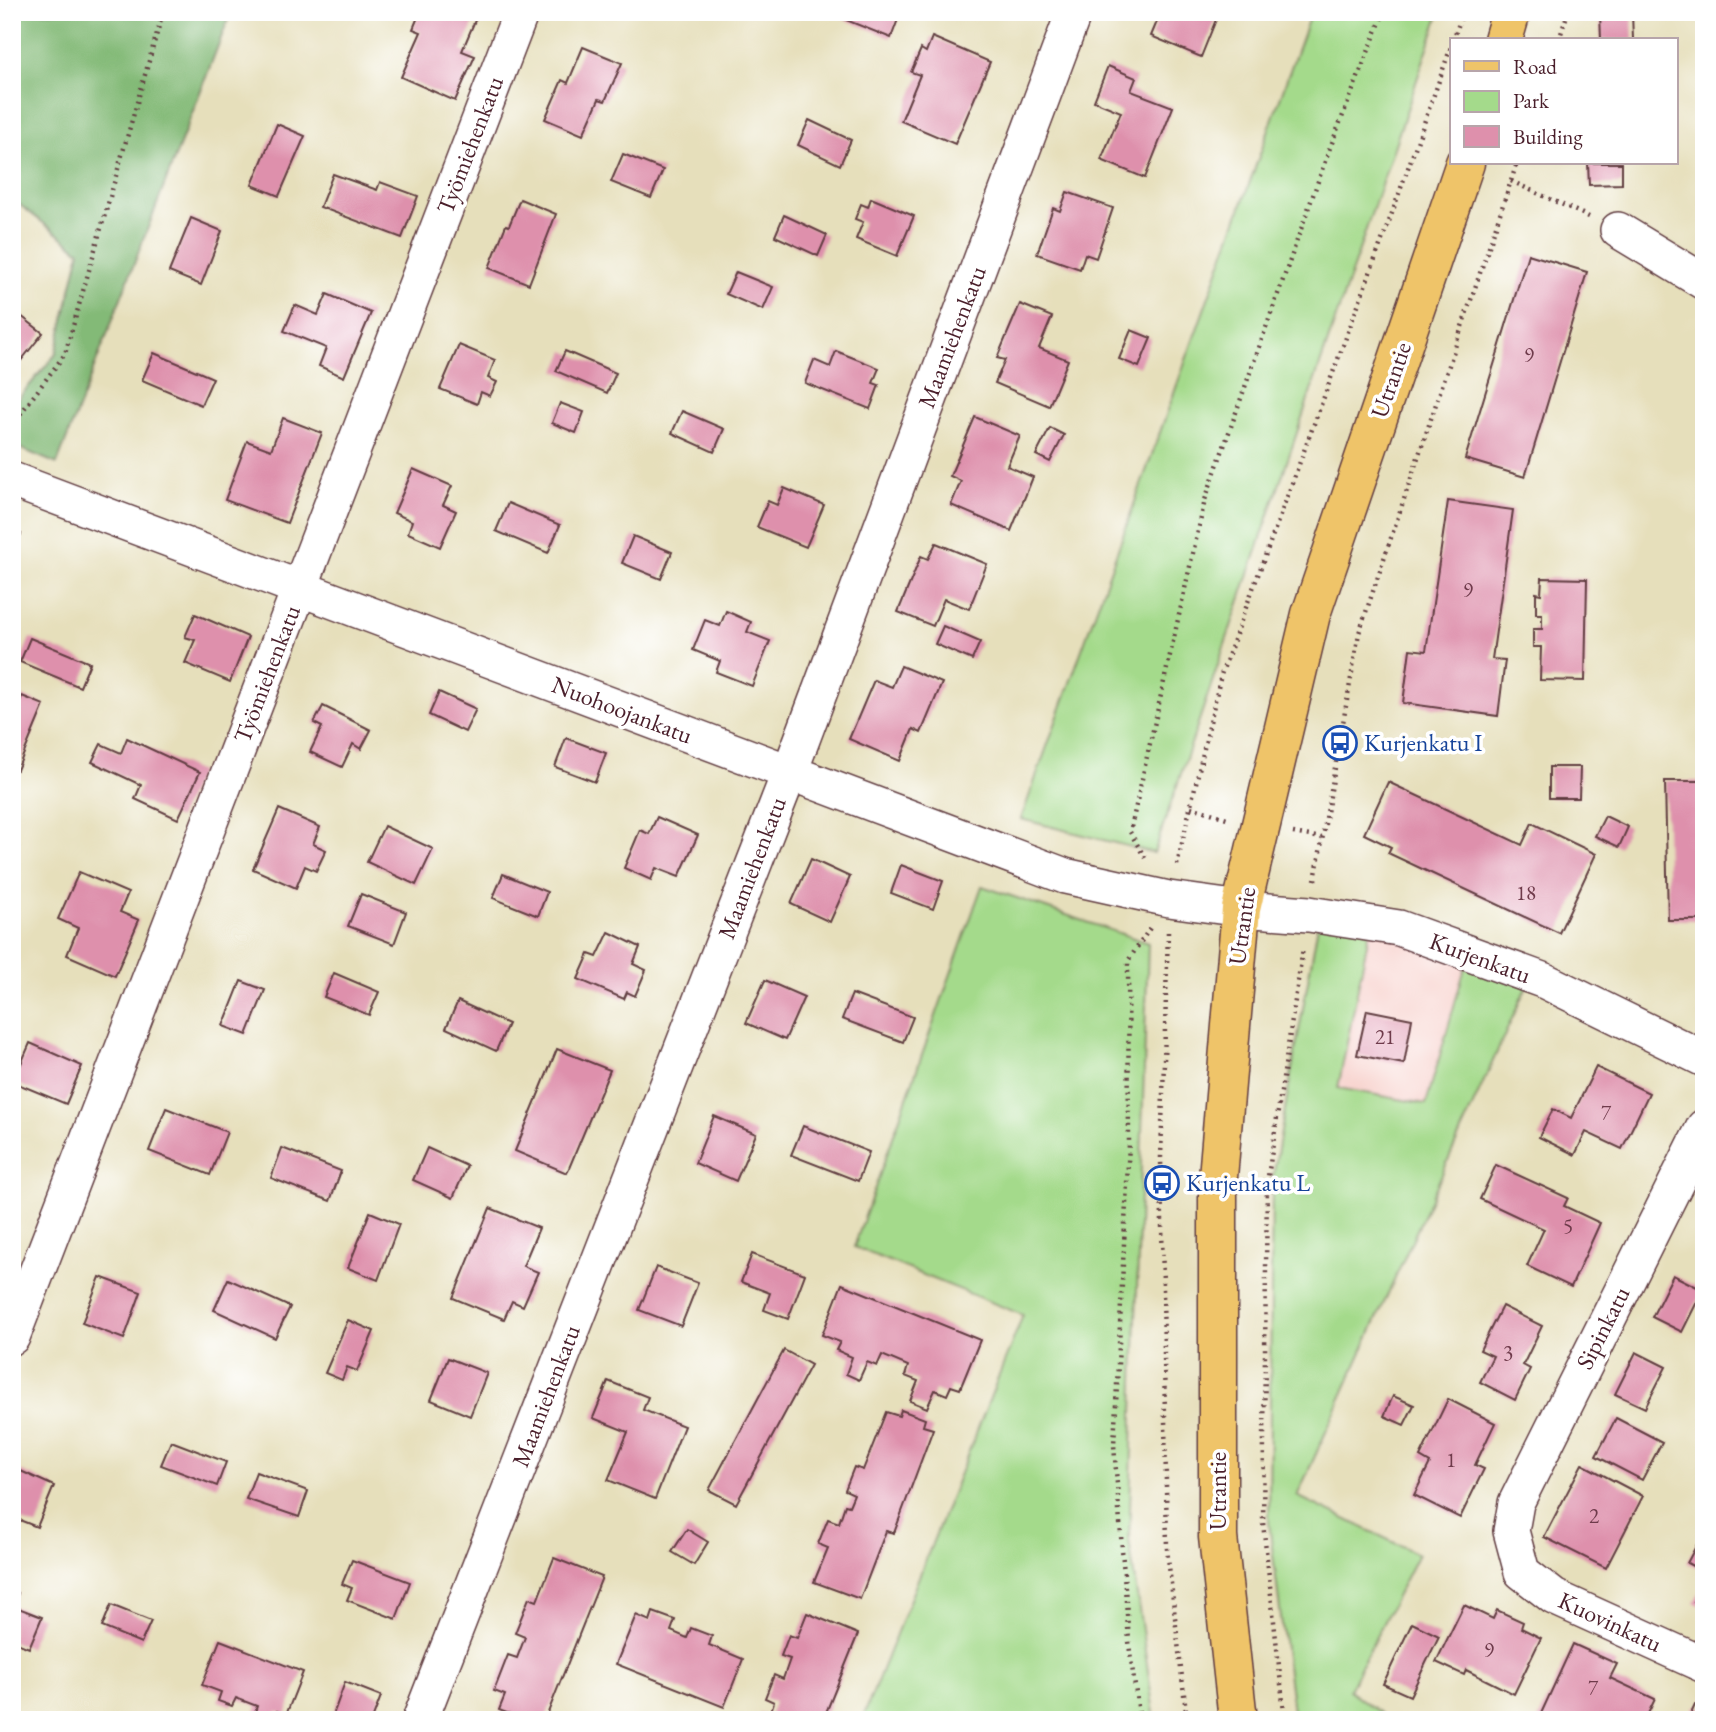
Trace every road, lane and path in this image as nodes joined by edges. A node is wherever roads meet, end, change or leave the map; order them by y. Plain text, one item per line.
1 (163, 12) edge
2 (521, 12) edge
3 (1074, 12) edge
4 (1384, 12) edge
5 (1463, 12) edge
6 (1511, 12) edge
7 (1568, 12) edge
8 (1454, 38) edge
9 (1504, 38) edge
10 (1560, 38) edge
11 (1465, 164) edge
12 (1511, 181) dead end
13 (1618, 230) joint
14 (1704, 282) edge
15 (12, 425) edge
16 (12, 480) edge
17 (300, 587) junction
18 (789, 774) junction
19 (1169, 899) junction
20 (1241, 909) junction
21 (1704, 1059) edge
22 (1704, 1127) edge
23 (12, 1337) edge
24 (1511, 1531) joint
25 (1704, 1665) edge
26 (420, 1720) edge
27 (1140, 1720) edge
28 (1238, 1720) edge

1 - 15 path
2 - 17 street, Työmiehenkatu
3 - 18 street, Maamiehenkatu
4 - 19 path
5 - 8 path
6 - 9 main road
7 - 10 path
11 - 20 main road, Utrantie
12 - 13 path
13 - 14 street
16 - 17 street, Nuohoojankatu
17 - 18 street, Nuohoojankatu
17 - 23 street, Työmiehenkatu
18 - 19 street, Nuohoojankatu
18 - 26 street, Maamiehenkatu
19 - 20 street, Nuohoojankatu
19 - 27 path
20 - 21 street, Kurjenkatu
20 - 28 main road, Utrantie
22 - 24 street, Sipinkatu
24 - 25 street, Kuovinkatu

